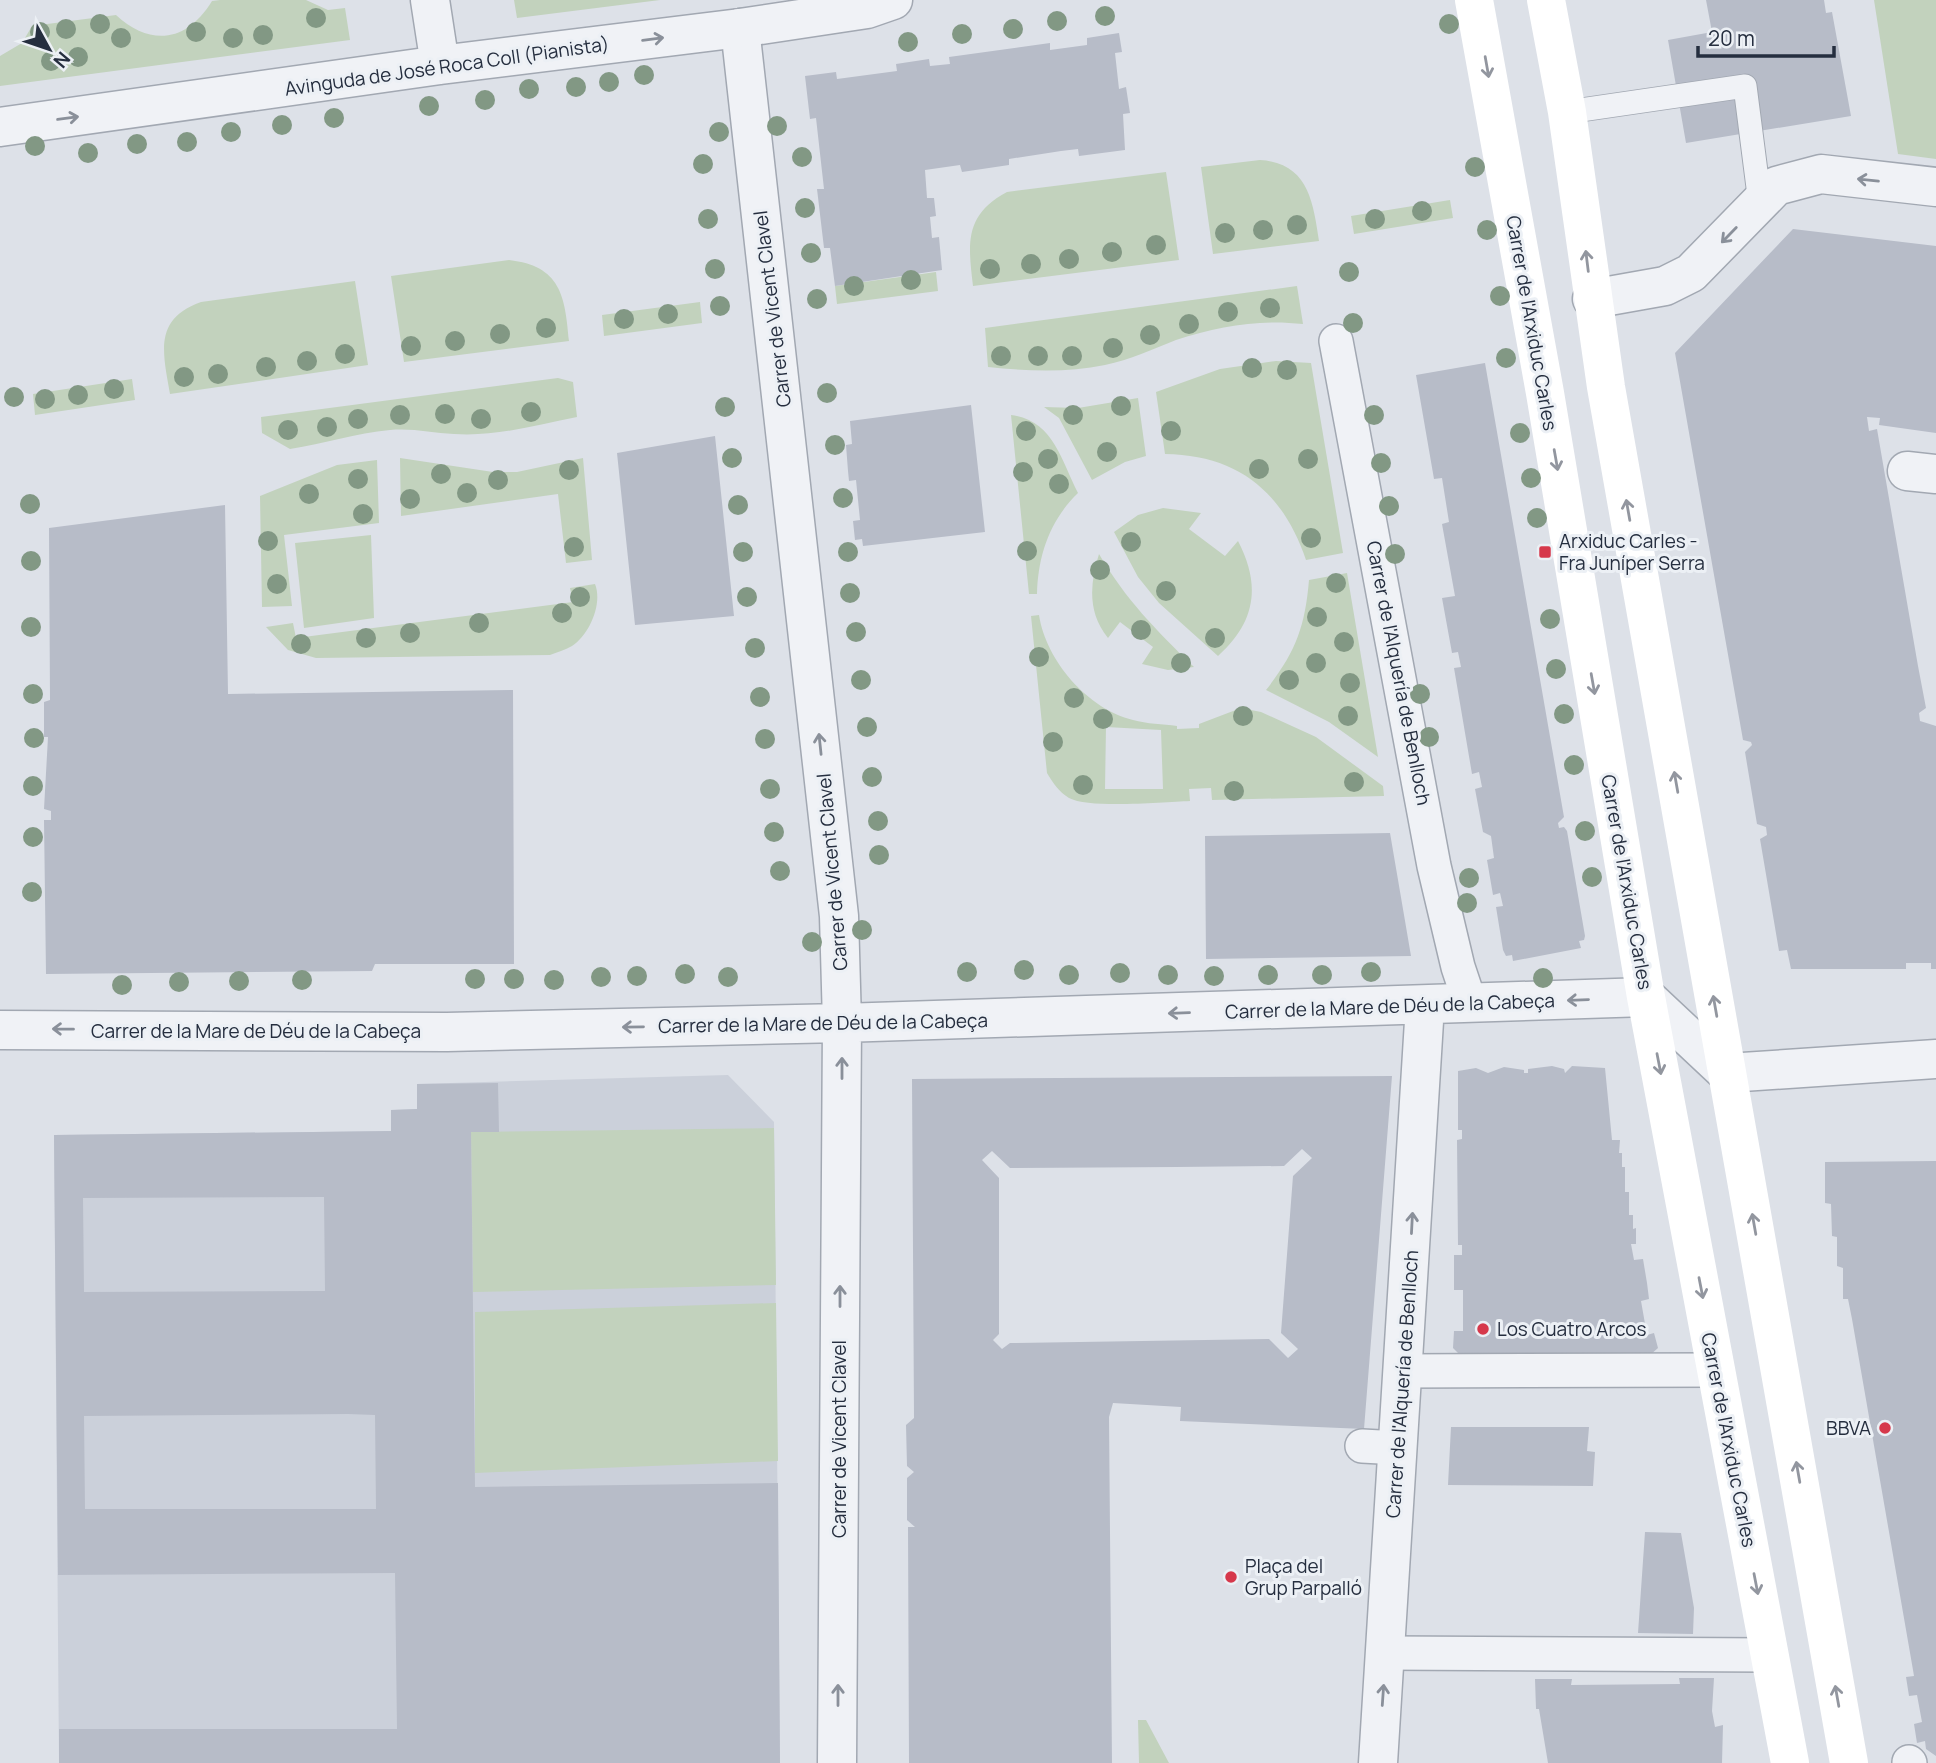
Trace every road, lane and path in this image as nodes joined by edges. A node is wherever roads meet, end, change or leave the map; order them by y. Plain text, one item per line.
1 (430, 0) edge
2 (893, 0) edge
3 (1474, 0) edge
4 (1546, 0) edge
5 (740, 28) junction
6 (440, 65) junction
7 (1567, 113) junction
8 (0, 127) edge
9 (1936, 187) edge
10 (1768, 195) junction
11 (1591, 299) junction
12 (1336, 341) dead end
13 (1646, 997) junction
14 (1470, 1003) junction
15 (1425, 1005) junction
16 (842, 1023) junction
17 (0, 1030) edge
18 (1936, 1059) edge
19 (1727, 1073) junction
20 (1716, 1370) junction
21 (1403, 1371) junction
22 (1385, 1653) junction
23 (1769, 1655) junction
24 (837, 1763) edge
25 (1378, 1763) edge
26 (1790, 1763) edge
27 (1849, 1763) edge

1 - 6 street
2 - 5 street, Avinguda de José Roca Coll (Pianista)
3 -> 13 main road, Carrer de l'Arxiduc Carles
4 - 7 main road
6 -> 5 street, Avinguda de José Roca Coll (Pianista)
16 -> 5 street, Carrer de Vicent Clavel
8 -> 6 street, Avinguda de José Roca Coll (Pianista)
7 - 10 lane
11 -> 7 main road
9 -> 10 street
10 -> 11 street
19 -> 11 main road
12 - 14 street, Carrer de l'Alquería de Benlloch
13 -> 14 street, Carrer de la Mare de Déu de la Cabeça
13 - 19 street
13 -> 20 main road, Carrer de l'Arxiduc Carles
14 - 15 street, Carrer de la Mare de Déu de la Cabeça
15 -> 16 street, Carrer de la Mare de Déu de la Cabeça
21 -> 15 street, Carrer de l'Alquería de Benlloch
16 -> 17 street, Carrer de la Mare de Déu de la Cabeça
24 -> 16 street, Carrer de Vicent Clavel
18 - 19 street
27 -> 19 main road
20 - 21 street
20 -> 23 main road, Carrer de l'Arxiduc Carles
21 - 22 street, Carrer de l'Alquería de Benlloch
22 - 23 street
25 -> 22 street, Carrer de l'Alquería de Benlloch
23 - 26 main road, Carrer de l'Arxiduc Carles

